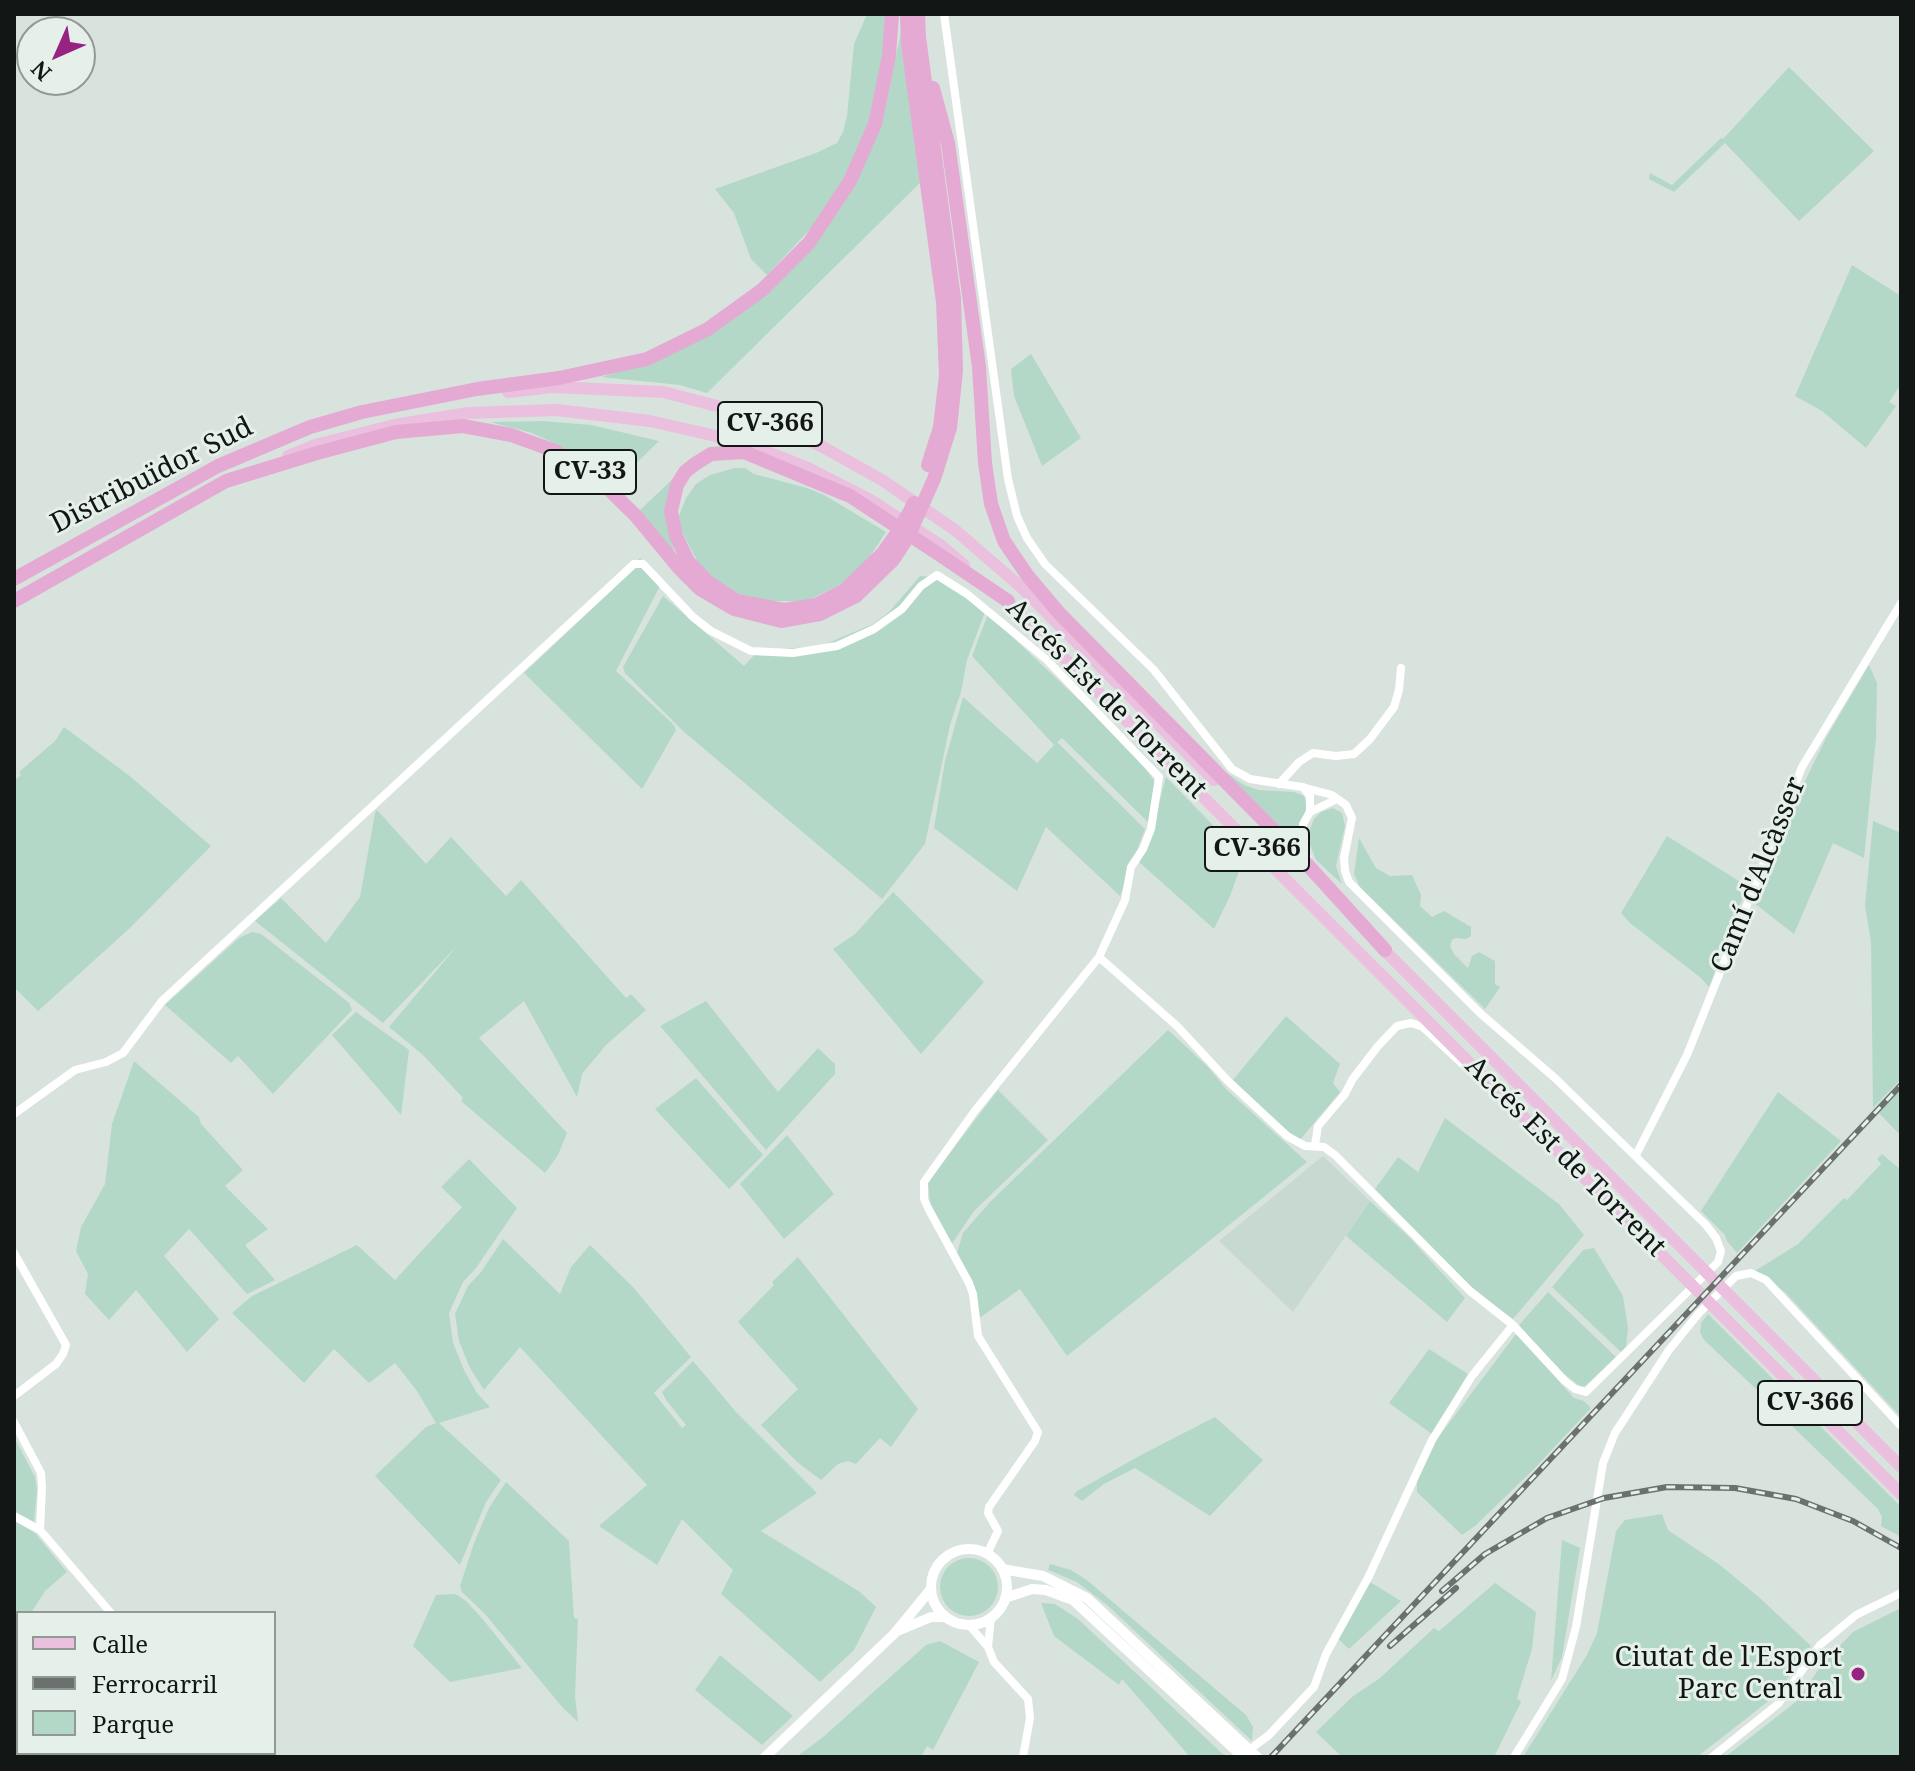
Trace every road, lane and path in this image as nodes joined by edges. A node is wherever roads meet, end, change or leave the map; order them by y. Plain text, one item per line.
1 (892, 14) edge
2 (907, 14) edge
3 (920, 14) edge
4 (944, 14) edge
5 (362, 412) junction
6 (930, 476) junction
7 (226, 481) junction
8 (888, 557) junction
9 (14, 579) edge
10 (14, 601) edge
11 (1008, 601) junction
12 (1901, 603) edge
13 (1401, 668) dead end
14 (1279, 784) junction
15 (1302, 787) junction
16 (1337, 799) junction
17 (1310, 812) junction
18 (1311, 868) junction
19 (1385, 950) junction
20 (1099, 957) junction
21 (1505, 1097) junction
22 (14, 1114) edge
23 (1315, 1145) junction
24 (1636, 1155) junction
25 (14, 1253) edge
26 (1513, 1325) junction
27 (14, 1396) edge
28 (14, 1422) edge
29 (1901, 1426) edge
30 (1901, 1467) edge
31 (1901, 1494) edge
32 (14, 1516) edge
33 (40, 1530) junction
34 (987, 1554) junction
35 (1002, 1569) junction
36 (931, 1589) junction
37 (1901, 1593) edge
38 (1005, 1598) junction
39 (109, 1611) edge
40 (945, 1617) junction
41 (991, 1617) junction
42 (968, 1624) junction
43 (895, 1633) junction
44 (988, 1647) junction
45 (1241, 1752) edge
46 (765, 1757) edge
47 (1023, 1757) edge
48 (1257, 1757) edge
49 (1514, 1757) edge
50 (1712, 1757) edge

1 - 5 highway, Distribuïdor Sud
2 - 6 highway
3 - 6 highway, CV-33
3 - 18 highway
4 - 14 street
5 - 9 highway, Distribuïdor Sud
5 - 19 main road, Accés Est de Torrent / CV-366
6 - 8 highway, CV-33
7 - 8 highway, CV-33
7 - 10 highway, Distribuïdor Sud / CV-33
7 - 11 main road, Accés Est de Torrent / CV-366
8 - 11 highway
11 - 21 main road, Accés Est de Torrent / CV-366
12 - 24 street, Camí d'Alcàsser
13 - 14 street
14 - 15 street
15 - 16 street
15 - 17 street
16 - 17 street
16 - 24 street
17 - 18 street
18 - 19 highway
19 - 30 main road, Accés Est de Torrent / CV-366
20 - 22 street
20 - 23 street
20 - 34 street
21 - 23 street
21 - 31 main road, Accés Est de Torrent / CV-366
23 - 26 street
24 - 26 street
25 - 27 street
26 - 45 street
28 - 33 street
29 - 49 street
32 - 33 street
33 - 39 street
34 - 35 street
34 - 36 street
35 - 38 street
35 - 45 street
36 - 40 street
36 - 43 street
37 - 50 street
38 - 41 street
38 - 45 street
40 - 42 street
40 - 43 street
41 - 42 street
41 - 44 street
42 - 44 street
43 - 46 street
44 - 47 street
45 - 48 street

